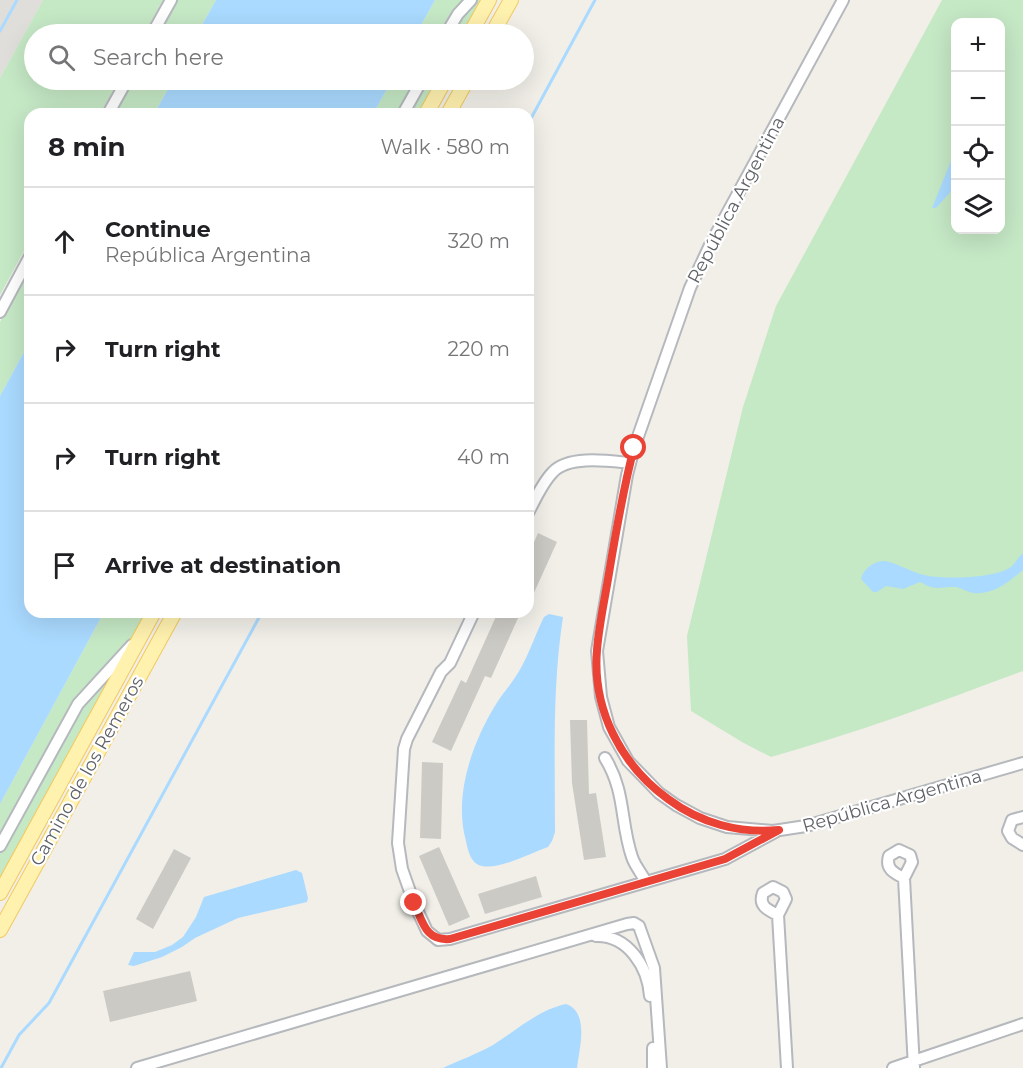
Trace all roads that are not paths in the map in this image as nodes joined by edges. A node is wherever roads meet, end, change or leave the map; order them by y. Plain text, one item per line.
1 (171, 0) edge
2 (471, 0) edge
3 (489, 0) edge
4 (511, 0) edge
5 (843, 0) edge
6 (158, 24) edge
7 (452, 24) edge
8 (476, 24) edge
9 (498, 24) edge
10 (121, 90) edge
11 (416, 90) edge
12 (439, 90) edge
13 (461, 90) edge
14 (111, 108) edge
15 (406, 108) edge
16 (429, 108) edge
17 (451, 108) edge
18 (24, 267) edge
19 (0, 312) edge
20 (630, 463) junction
21 (534, 502) edge
22 (151, 618) edge
23 (172, 618) edge
24 (471, 618) edge
25 (142, 634) junction
26 (605, 758) dead end
27 (1023, 763) edge
28 (1023, 817) edge
29 (779, 830) junction
30 (1023, 845) edge
31 (0, 846) edge
32 (904, 878) dead end
33 (646, 882) junction
34 (0, 893) edge
35 (778, 915) dead end
36 (0, 930) edge
37 (587, 936) junction
38 (1023, 1024) edge
39 (1023, 1031) edge
40 (913, 1066) edge
41 (137, 1068) edge
42 (653, 1068) edge
43 (661, 1068) edge
44 (787, 1068) edge
45 (893, 1068) edge

1 - 6 street
2 - 7 street
3 - 8 main road
4 - 9 main road
5 - 20 street, República Argentina
10 - 14 street
11 - 15 street
12 - 16 main road
13 - 17 main road
18 - 19 street
20 - 21 street
20 - 29 street, República Argentina
22 - 25 main road, Camino de los Remeros
23 - 36 main road, Camino de los Remeros
24 - 33 street
25 - 31 street
25 - 34 main road, Camino de los Remeros
26 - 33 street
27 - 29 street, República Argentina
28 - 30 street
29 - 33 street
32 - 40 street
35 - 44 street
37 - 41 street
37 - 42 street
37 - 43 street
38 - 40 street
39 - 40 street
40 - 45 street

